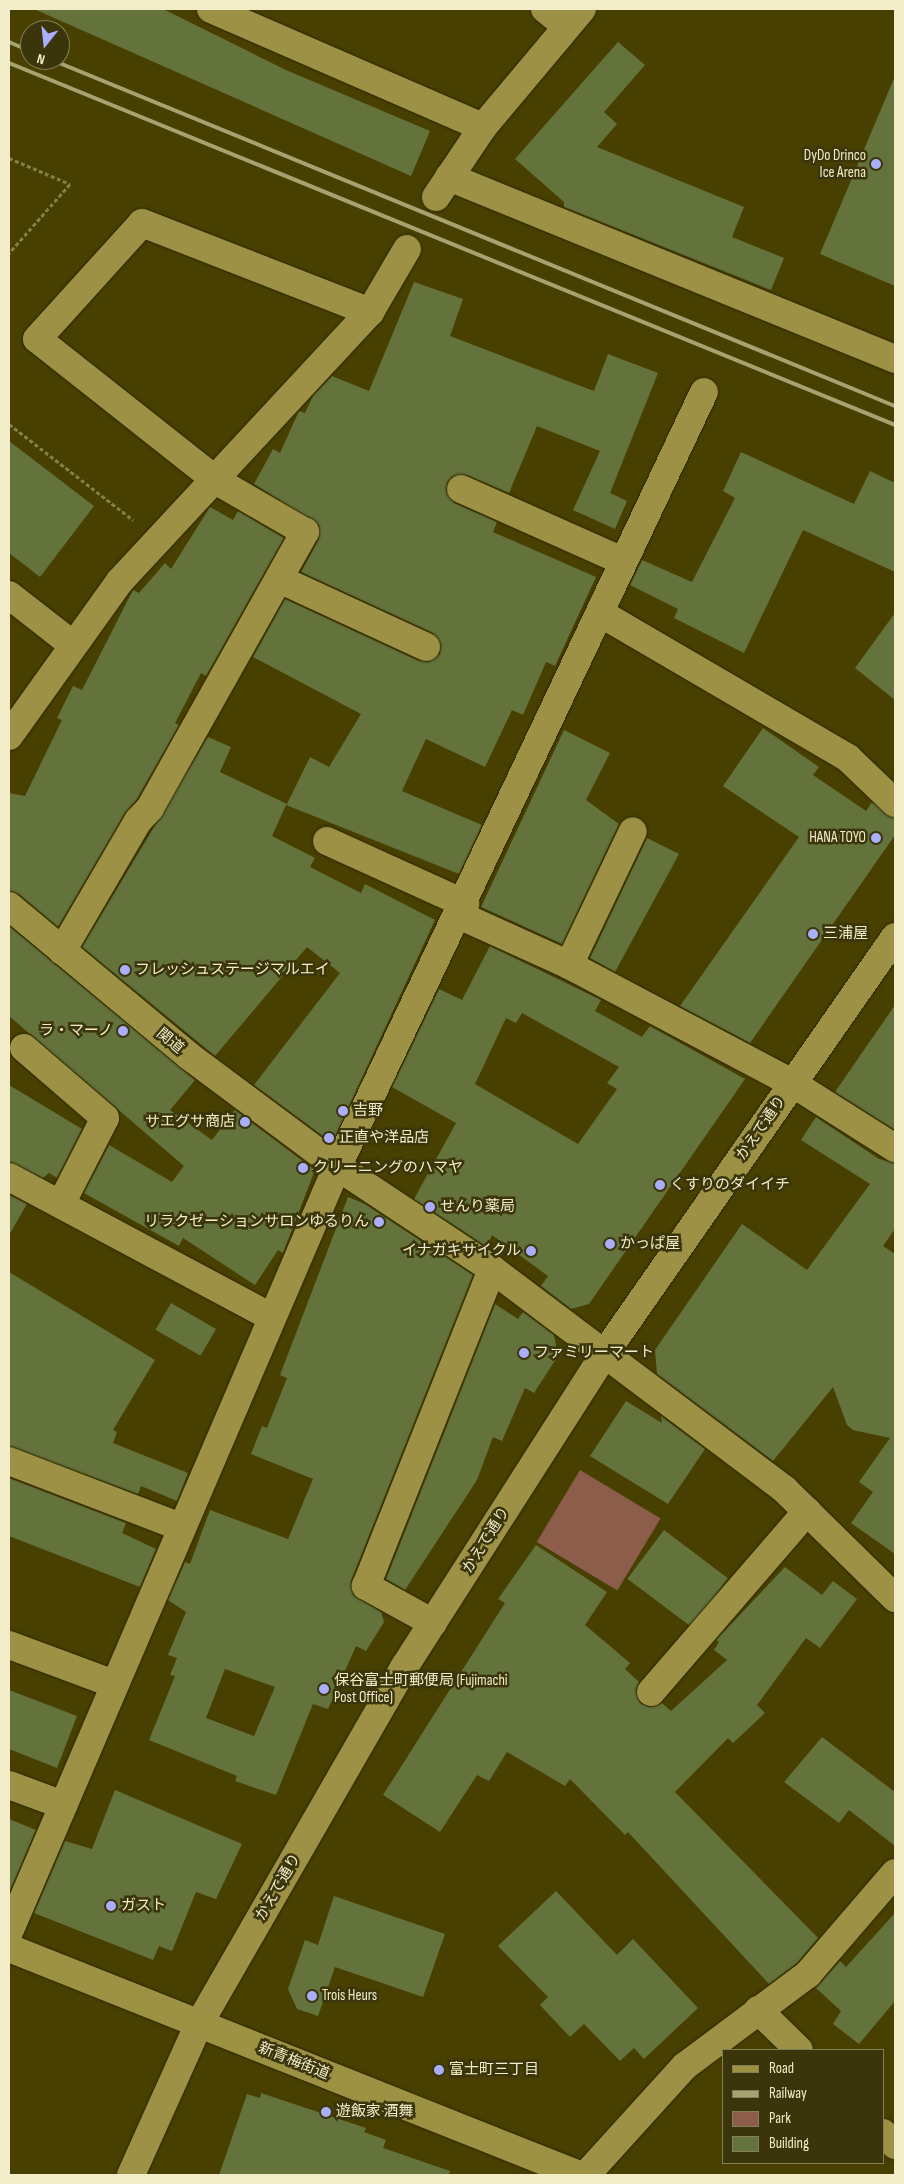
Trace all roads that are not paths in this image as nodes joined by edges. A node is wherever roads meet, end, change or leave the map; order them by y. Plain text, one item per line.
1 (211, 9) edge
2 (564, 14) edge
3 (483, 127) junction
4 (407, 249) dead end
5 (370, 312) junction
6 (895, 359) edge
7 (704, 392) dead end
8 (216, 481) junction
9 (461, 488) dead end
10 (623, 561) junction
11 (279, 579) junction
12 (9, 595) edge
13 (600, 614) junction
14 (73, 645) junction
15 (426, 647) dead end
16 (9, 736) edge
17 (895, 803) edge
18 (633, 831) dead end
19 (326, 841) dead end
20 (9, 906) edge
21 (462, 910) junction
22 (895, 937) edge
23 (62, 951) junction
24 (569, 965) junction
25 (24, 1048) dead end
26 (792, 1083) junction
27 (895, 1148) edge
28 (338, 1167) junction
29 (9, 1176) edge
30 (61, 1204) junction
31 (492, 1269) junction
32 (271, 1317) junction
33 (605, 1352) junction
34 (9, 1461) edge
35 (807, 1511) junction
36 (180, 1527) junction
37 (895, 1598) edge
38 (433, 1623) junction
39 (9, 1645) edge
40 (114, 1684) junction
41 (651, 1692) dead end
42 (9, 1785) edge
43 (63, 1805) junction
44 (895, 1873) edge
45 (9, 1932) edge
46 (9, 1948) edge
47 (758, 2010) junction
48 (199, 2024) junction
49 (798, 2049) edge
50 (884, 2134) edge
51 (895, 2145) edge
52 (131, 2175) edge
53 (579, 2175) edge
54 (586, 2175) edge

1 - 3 street
2 - 3 street
3 - 6 street
4 - 5 street
5 - 8 street
5 - 8 street
7 - 10 street
8 - 11 street
8 - 14 street
9 - 10 street
10 - 13 street
11 - 15 street
11 - 23 street
12 - 14 street
13 - 17 street
13 - 21 street
14 - 16 street
18 - 24 street
19 - 21 street
20 - 23 street, 関道
21 - 24 street
21 - 28 street
22 - 26 street, かえで通り
23 - 28 street, 関道
24 - 26 street
25 - 30 street
26 - 27 street
26 - 33 street, かえで通り
28 - 31 street, 関道
28 - 32 street
29 - 30 street
30 - 32 street
31 - 33 street, 関道
31 - 38 street
32 - 36 street
33 - 35 street, 関道
33 - 38 street, かえで通り
34 - 36 street
35 - 37 street, 関道
35 - 41 street
36 - 40 street
38 - 48 street, かえで通り
39 - 40 street
40 - 43 street
42 - 43 street
43 - 45 street
44 - 47 street
46 - 48 main road, 新青梅街道
47 - 49 street
47 - 54 street
48 - 52 street, かえで通り
48 - 53 main road, 新青梅街道
50 - 51 street

